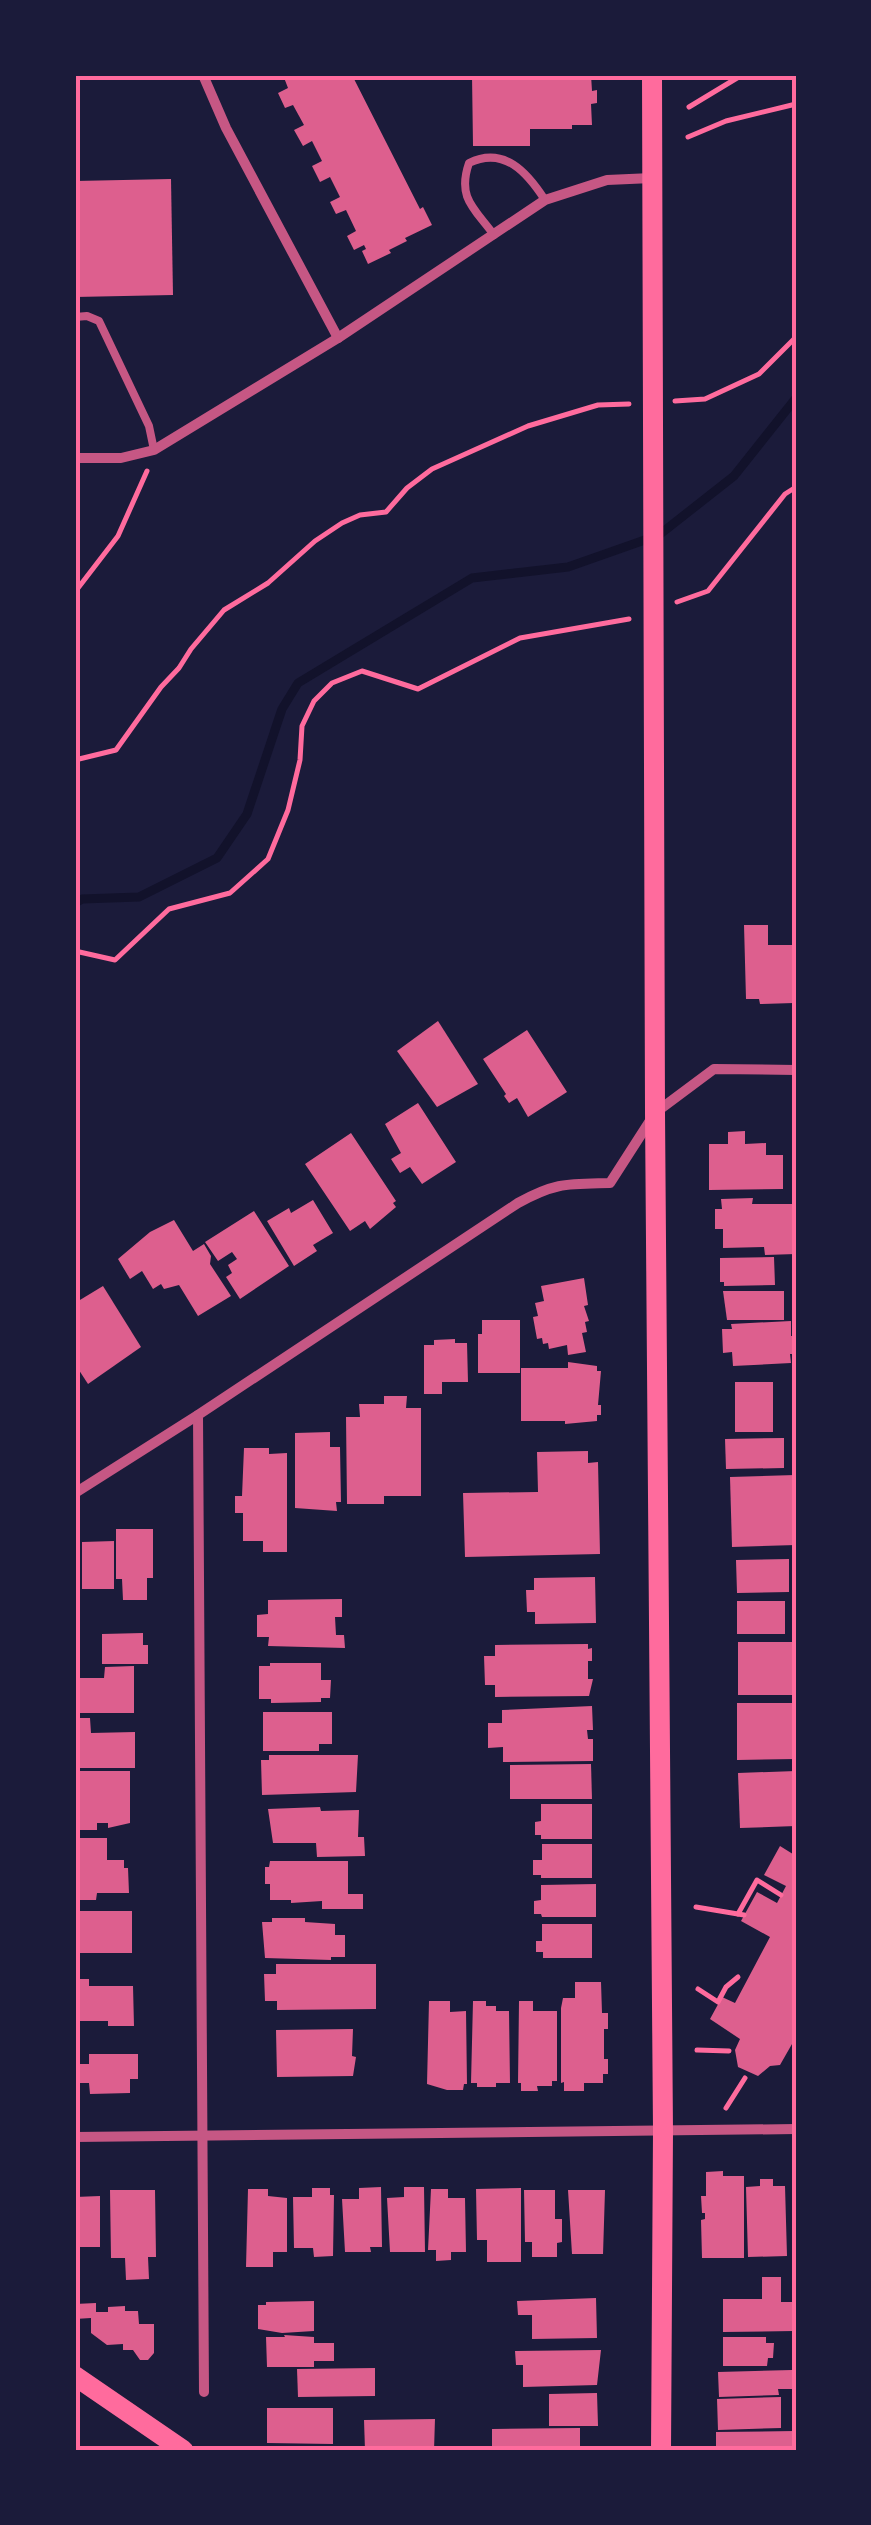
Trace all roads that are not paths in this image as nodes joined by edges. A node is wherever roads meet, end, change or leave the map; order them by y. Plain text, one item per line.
1 (203, 75) edge
2 (652, 75) edge
3 (652, 178) junction
4 (546, 200) junction
5 (494, 235) junction
6 (75, 317) edge
7 (338, 338) junction
8 (154, 450) junction
9 (75, 458) edge
10 (796, 1070) edge
11 (655, 1114) junction
12 (198, 1416) junction
13 (75, 1493) edge
14 (796, 2130) edge
15 (663, 2131) junction
16 (202, 2134) junction
17 (75, 2137) edge
18 (75, 2376) edge
19 (204, 2392) dead end
20 (183, 2450) edge
21 (661, 2450) edge

1 - 7 street
2 - 3 main road
3 - 4 street
3 - 11 main road
4 - 5 street
4 - 5 lane
5 - 7 street
6 - 8 lane
7 - 8 street
8 - 9 street
10 - 11 street
11 - 12 street
11 - 15 main road
12 - 13 street
12 - 16 street
14 - 15 street
15 - 16 street
15 - 21 main road
16 - 17 street
16 - 19 street
18 - 20 main road

